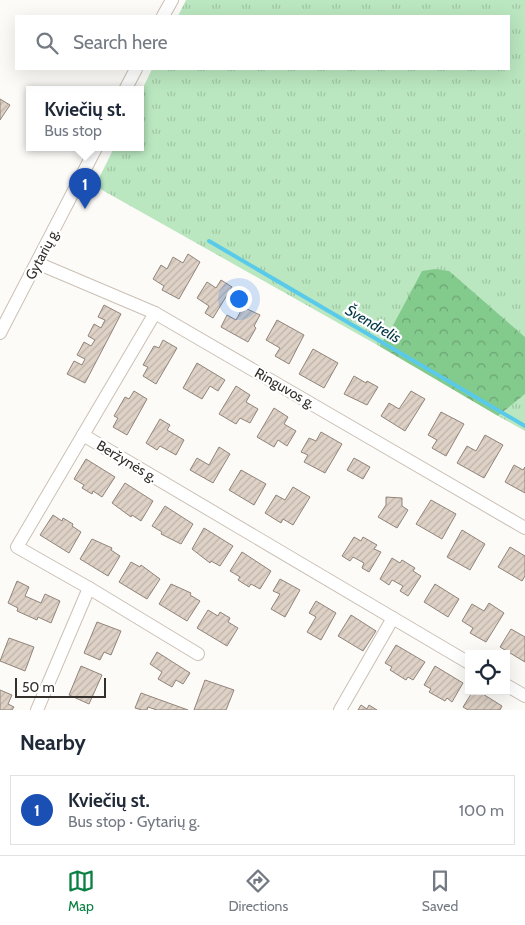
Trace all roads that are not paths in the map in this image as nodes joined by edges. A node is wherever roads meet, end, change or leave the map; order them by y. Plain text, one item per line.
1 (172, 0) edge
2 (164, 15) edge
3 (135, 70) edge
4 (127, 86) edge
5 (94, 151) edge
6 (37, 263) junction
7 (155, 314) junction
8 (0, 332) edge
9 (83, 435) junction
10 (525, 528) edge
11 (89, 588) junction
12 (393, 618) junction
13 (198, 654) dead end
14 (465, 661) edge
15 (510, 687) edge
16 (525, 696) edge
17 (37, 710) edge
18 (340, 710) edge

1 - 2 street
3 - 4 street
5 - 6 street, Gytarių g.
6 - 7 street, Ringuvos g.
6 - 8 street, Gytarių g.
7 - 9 street
7 - 10 street, Ringuvos g.
9 - 11 street, Beržynės g.
9 - 12 street, Beržynės g.
11 - 13 street
11 - 17 street
12 - 14 street, Beržynės g.
12 - 18 street
15 - 16 street

